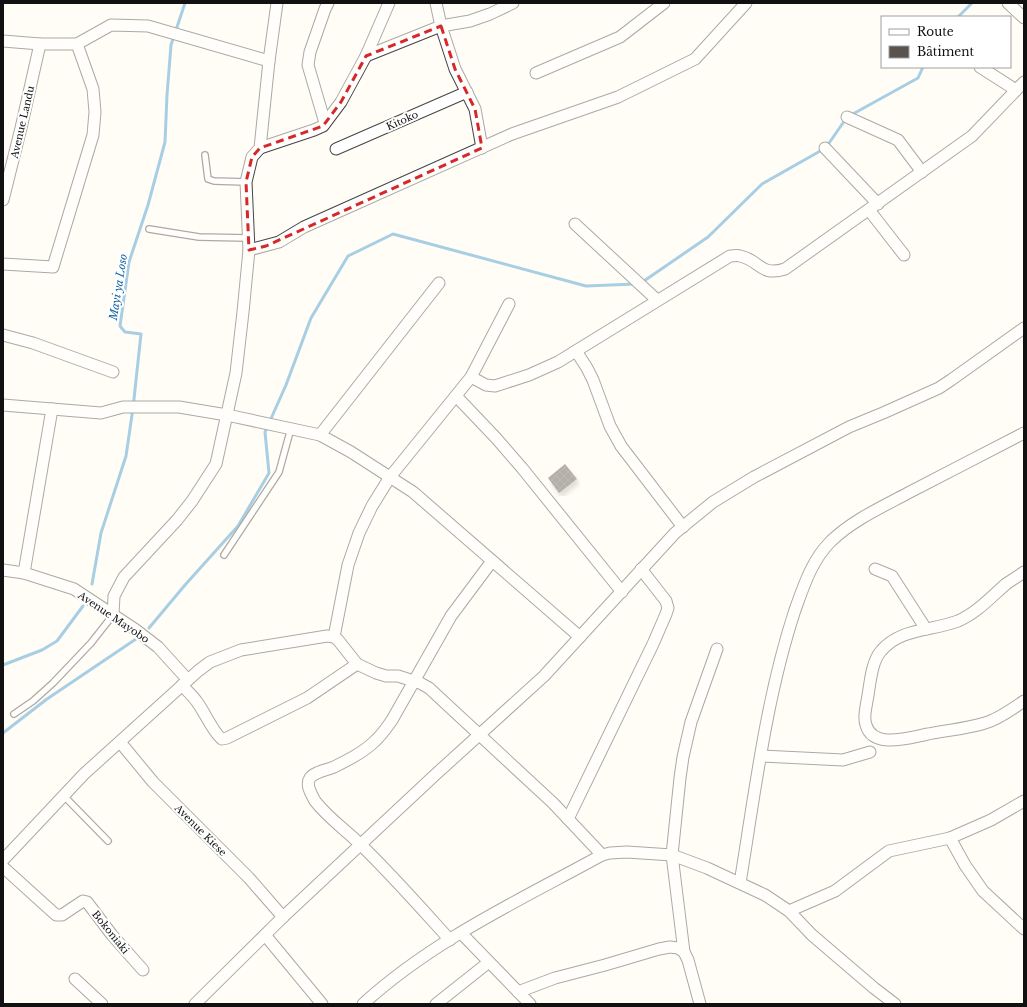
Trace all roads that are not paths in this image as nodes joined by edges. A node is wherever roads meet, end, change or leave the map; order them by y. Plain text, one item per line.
1 (277, 3) edge
2 (328, 3) edge
3 (388, 3) edge
4 (436, 3) edge
5 (513, 3) edge
6 (664, 3) edge
7 (1008, 3) edge
8 (740, 5) edge
9 (1024, 18) edge
10 (441, 26) junction
11 (3, 41) edge
12 (40, 44) junction
13 (77, 44) junction
14 (366, 56) junction
15 (269, 61) junction
16 (982, 68) edge
17 (536, 73) dead end
18 (1020, 86) edge
19 (467, 92) junction
20 (847, 117) dead end
21 (325, 123) junction
22 (260, 148) junction
23 (482, 148) junction
24 (825, 148) dead end
25 (336, 149) dead end
26 (205, 155) dead end
27 (922, 172) junction
28 (246, 182) junction
29 (3, 200) edge
30 (873, 207) junction
31 (575, 224) dead end
32 (149, 229) dead end
33 (248, 238) junction
34 (249, 250) junction
35 (904, 255) dead end
36 (3, 264) edge
37 (439, 283) dead end
38 (657, 300) junction
39 (509, 304) dead end
40 (1024, 328) edge
41 (3, 335) edge
42 (576, 351) junction
43 (113, 372) dead end
44 (471, 378) junction
45 (456, 396) junction
46 (3, 405) edge
47 (52, 409) junction
48 (227, 414) junction
49 (291, 428) junction
50 (1024, 433) edge
51 (320, 435) junction
52 (390, 477) junction
53 (683, 526) junction
54 (224, 555) dead end
55 (492, 561) junction
56 (641, 569) junction
57 (875, 569) dead end
58 (3, 570) edge
59 (1024, 572) edge
60 (24, 573) junction
61 (622, 592) junction
62 (113, 615) junction
63 (926, 629) junction
64 (334, 637) junction
65 (580, 638) junction
66 (717, 650) dead end
67 (358, 664) junction
68 (414, 680) junction
69 (185, 683) junction
70 (1024, 701) edge
71 (14, 714) dead end
72 (480, 735) junction
73 (120, 742) junction
74 (870, 752) dead end
75 (761, 756) junction
76 (64, 796) junction
77 (1024, 801) edge
78 (568, 819) junction
79 (950, 838) junction
80 (108, 841) dead end
81 (361, 845) junction
82 (602, 855) junction
83 (672, 855) junction
84 (3, 860) edge
85 (3, 866) edge
86 (740, 883) junction
87 (789, 911) junction
88 (283, 918) junction
89 (1024, 929) edge
90 (461, 933) junction
91 (265, 935) junction
92 (450, 940) junction
93 (684, 952) junction
94 (489, 962) junction
95 (143, 970) dead end
96 (75, 979) dead end
97 (518, 992) junction
98 (526, 1003) edge
99 (102, 1004) edge
100 (195, 1004) edge
101 (322, 1004) edge
102 (363, 1004) edge
103 (436, 1004) edge
104 (700, 1004) edge
105 (896, 1004) edge

1 - 15 street
2 - 21 street
3 - 14 street
4 - 10 street
5 - 10 street
6 - 17 street
7 - 9 street
8 - 23 street
10 - 14 street
10 - 19 street
11 - 12 street
12 - 13 street
12 - 29 street, Avenue Landu
13 - 15 street
13 - 36 street
14 - 21 street
15 - 22 street
16 - 18 street
18 - 27 street
19 - 23 street
19 - 25 street, Kitoko
20 - 27 street
21 - 22 street
22 - 28 street
23 - 34 street
24 - 30 street
26 - 28 lane
27 - 30 street
28 - 33 street
30 - 35 street
30 - 38 street
31 - 38 street
32 - 33 lane
33 - 34 street
34 - 48 street
37 - 51 street
38 - 42 street
39 - 44 street
40 - 53 street
41 - 43 street
42 - 44 street
42 - 53 street
44 - 45 street
45 - 52 street
45 - 61 street
46 - 47 street
47 - 48 street
47 - 60 street
48 - 49 street
48 - 62 street
49 - 51 street
49 - 54 lane
50 - 75 street
51 - 52 street
52 - 55 street
52 - 64 street
53 - 56 street
55 - 65 street
55 - 68 street
56 - 61 street
56 - 78 street
57 - 63 street
58 - 60 street, Avenue Mayobo
59 - 63 street
60 - 62 street, Avenue Mayobo
61 - 65 street
62 - 69 street, Avenue Mayobo
62 - 71 lane
63 - 70 street
64 - 67 street
64 - 69 street
65 - 72 street
66 - 83 street
67 - 68 street
67 - 69 street, Avenue Mayobo
68 - 72 street
68 - 81 street
69 - 73 street
72 - 78 street
72 - 81 street
73 - 76 street
73 - 88 street, Avenue Kiese
74 - 75 street
75 - 86 street
76 - 80 lane
76 - 84 street
77 - 79 street
78 - 82 street
79 - 87 street
79 - 89 street
81 - 88 street
81 - 92 street
82 - 83 street
82 - 90 street
83 - 86 street
83 - 93 street
85 - 95 street, Bokoniaki
86 - 87 street
87 - 105 street
88 - 91 street
90 - 92 street
90 - 94 street
91 - 100 street
91 - 101 street
92 - 102 street
93 - 97 street
93 - 104 street
94 - 97 street
94 - 103 street
96 - 99 street
97 - 98 street

